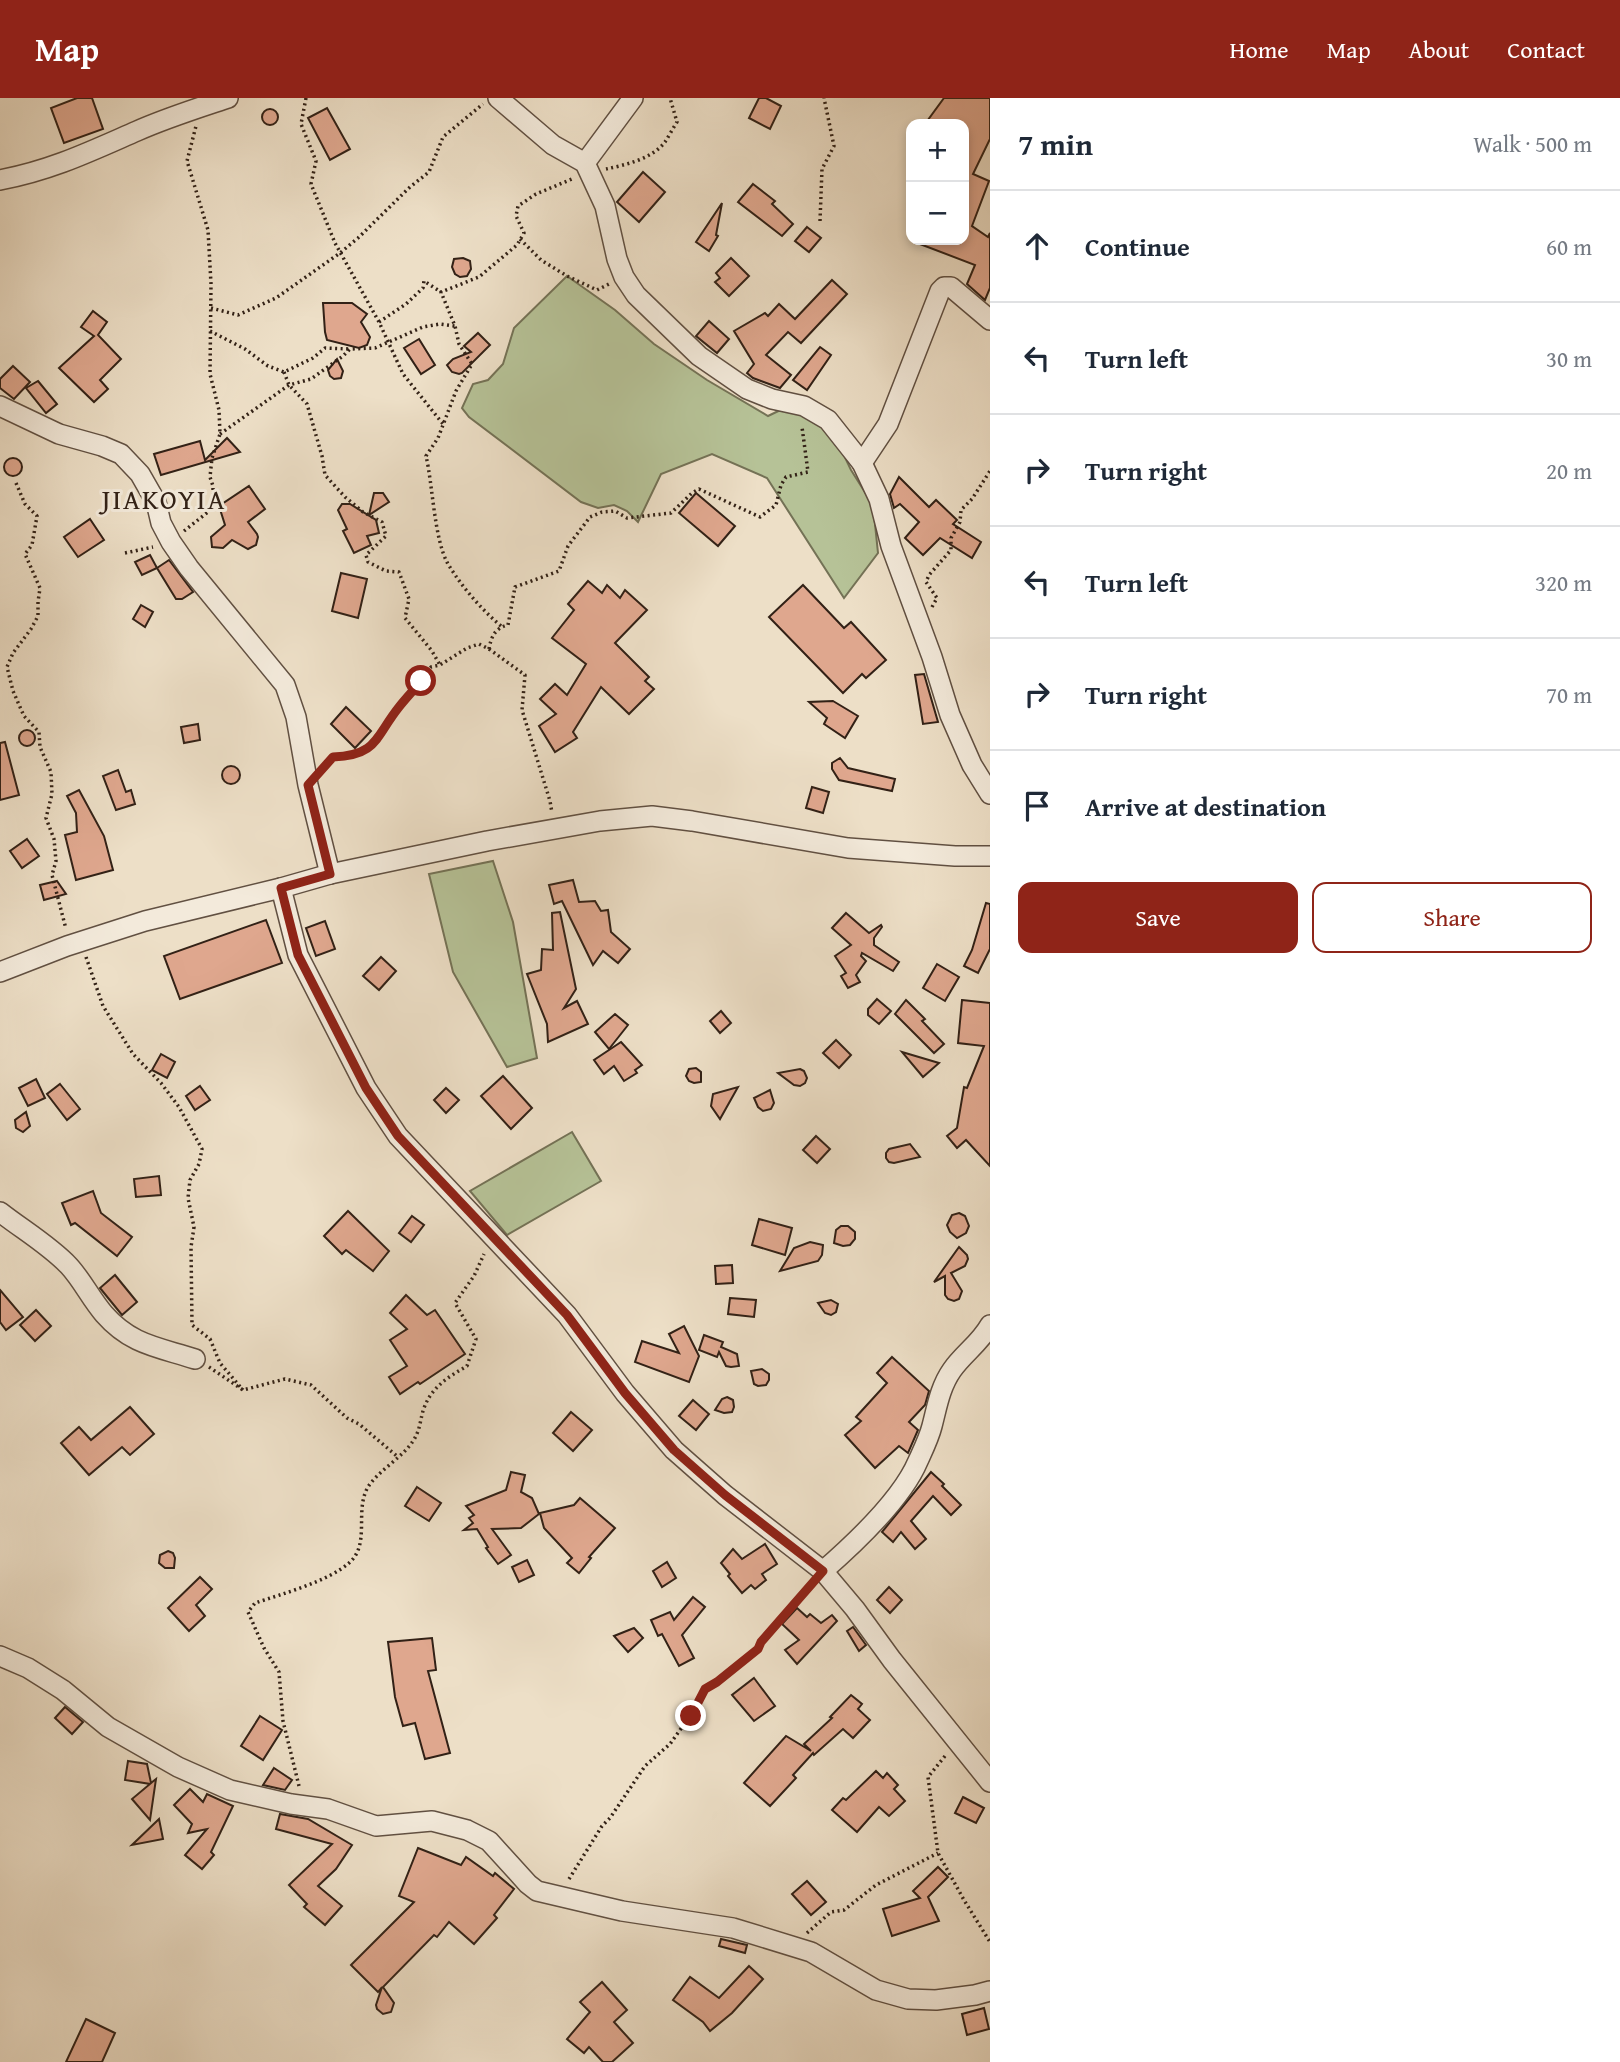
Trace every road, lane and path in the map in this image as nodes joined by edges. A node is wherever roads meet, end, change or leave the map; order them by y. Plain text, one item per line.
1 (228, 98) edge
2 (306, 98) edge
3 (490, 98) edge
4 (498, 98) edge
5 (634, 98) edge
6 (670, 98) edge
7 (824, 98) edge
8 (197, 121) dead end
9 (588, 168) junction
10 (0, 180) edge
11 (820, 221) dead end
12 (520, 239) junction
13 (340, 253) junction
14 (624, 277) junction
15 (440, 292) junction
16 (211, 308) junction
17 (990, 320) edge
18 (379, 322) junction
19 (455, 326) junction
20 (210, 331) junction
21 (388, 343) junction
22 (350, 349) junction
23 (284, 372) junction
24 (289, 384) junction
25 (0, 406) edge
26 (804, 406) junction
27 (443, 425) junction
28 (220, 434) junction
29 (862, 463) junction
30 (990, 471) edge
31 (16, 483) dead end
32 (171, 542) junction
33 (125, 553) dead end
34 (501, 627) junction
35 (921, 627) junction
36 (489, 649) junction
37 (440, 666) junction
38 (308, 785) junction
39 (990, 794) edge
40 (553, 829) junction
41 (990, 856) edge
42 (330, 874) junction
43 (281, 888) junction
44 (74, 944) junction
45 (0, 972) edge
46 (0, 1212) edge
47 (493, 1237) junction
48 (990, 1325) edge
49 (195, 1359) joint
50 (243, 1390) junction
51 (398, 1457) junction
52 (823, 1571) junction
53 (0, 1656) edge
54 (958, 1741) junction
55 (990, 1782) edge
56 (291, 1804) junction
57 (938, 1853) junction
58 (555, 1897) junction
59 (990, 1942) edge
60 (792, 1945) junction
61 (990, 1991) edge

1 - 10 street
2 - 13 path
3 - 13 path
4 - 9 street
5 - 9 street
6 - 9 path
7 - 11 path
8 - 16 path
9 - 12 path
9 - 14 street
12 - 14 path
12 - 15 path
13 - 16 path
13 - 18 path
14 - 26 street
15 - 18 path
15 - 19 path
16 - 20 path
17 - 29 street
18 - 21 path
19 - 21 path
19 - 27 path
20 - 23 path
20 - 28 path
21 - 22 path
21 - 27 path
22 - 23 path
22 - 24 path
23 - 24 path
24 - 28 path
24 - 37 path
25 - 32 street
26 - 29 street
26 - 34 path
27 - 34 path
28 - 32 path
29 - 35 street
30 - 35 path
31 - 44 path
32 - 33 path
32 - 38 street
34 - 36 path
35 - 39 street
36 - 37 path
36 - 40 path
37 - 38 path
38 - 42 street
40 - 41 street
40 - 42 street
42 - 43 street
43 - 44 street
43 - 47 street
44 - 45 street
44 - 50 path
46 - 49 street
47 - 51 path
47 - 52 street
48 - 52 street
49 - 50 path
50 - 51 path
51 - 56 path
52 - 54 street
52 - 58 path
53 - 56 street
54 - 55 street
54 - 57 path
56 - 58 street
57 - 59 path
57 - 60 path
58 - 60 street
60 - 61 street

